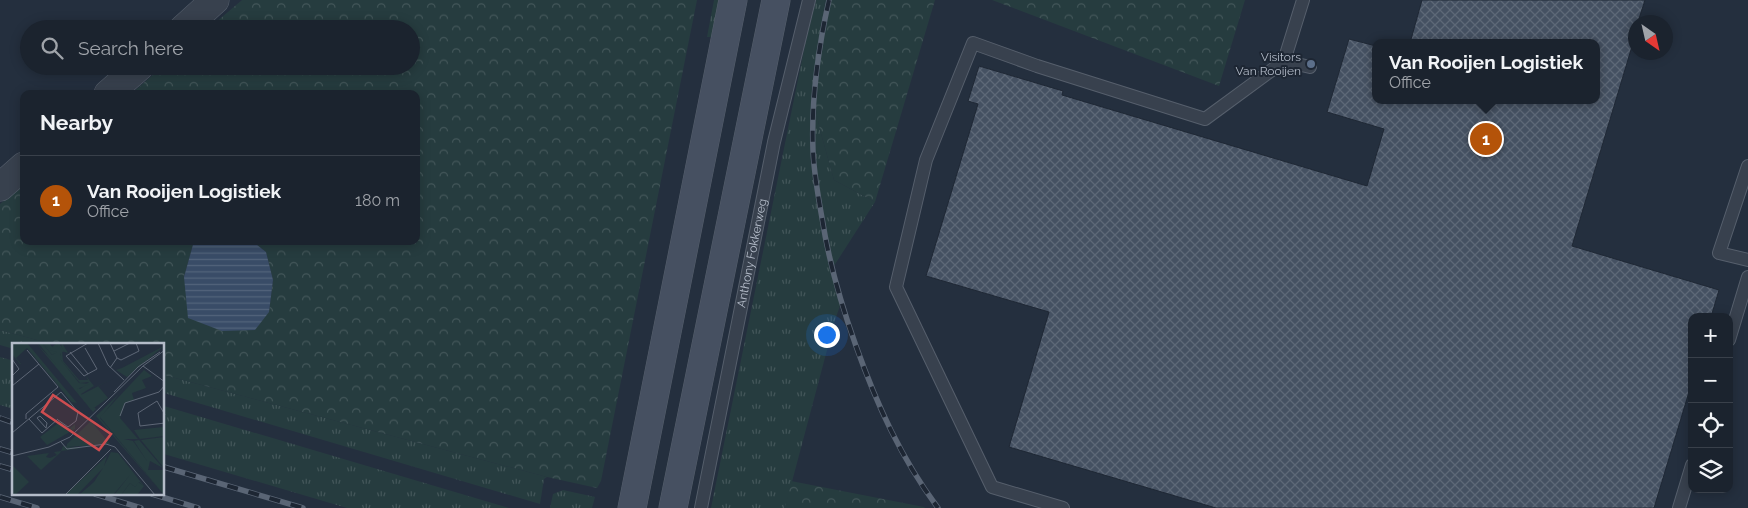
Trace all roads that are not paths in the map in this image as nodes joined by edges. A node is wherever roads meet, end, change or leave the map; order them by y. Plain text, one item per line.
1 (215, 0) edge
2 (733, 0) edge
3 (776, 0) edge
4 (809, 0) edge
5 (1303, 0) edge
6 (193, 20) edge
7 (1284, 61) junction
8 (1310, 67) dead end
9 (130, 75) edge
10 (113, 90) edge
11 (1748, 166) edge
12 (20, 169) edge
13 (0, 186) edge
14 (1748, 260) edge
15 (1748, 277) edge
16 (1733, 327) edge
17 (1688, 478) edge
18 (632, 508) edge
19 (673, 508) edge
20 (701, 508) edge
21 (1063, 508) edge
22 (1679, 508) edge

1 - 6 street
2 - 18 main road
3 - 19 main road
4 - 20 lane, Anthony Fokkerweg
5 - 7 lane
7 - 8 lane
7 - 21 lane
9 - 10 street
11 - 14 lane
12 - 13 street
15 - 16 lane
17 - 22 lane

